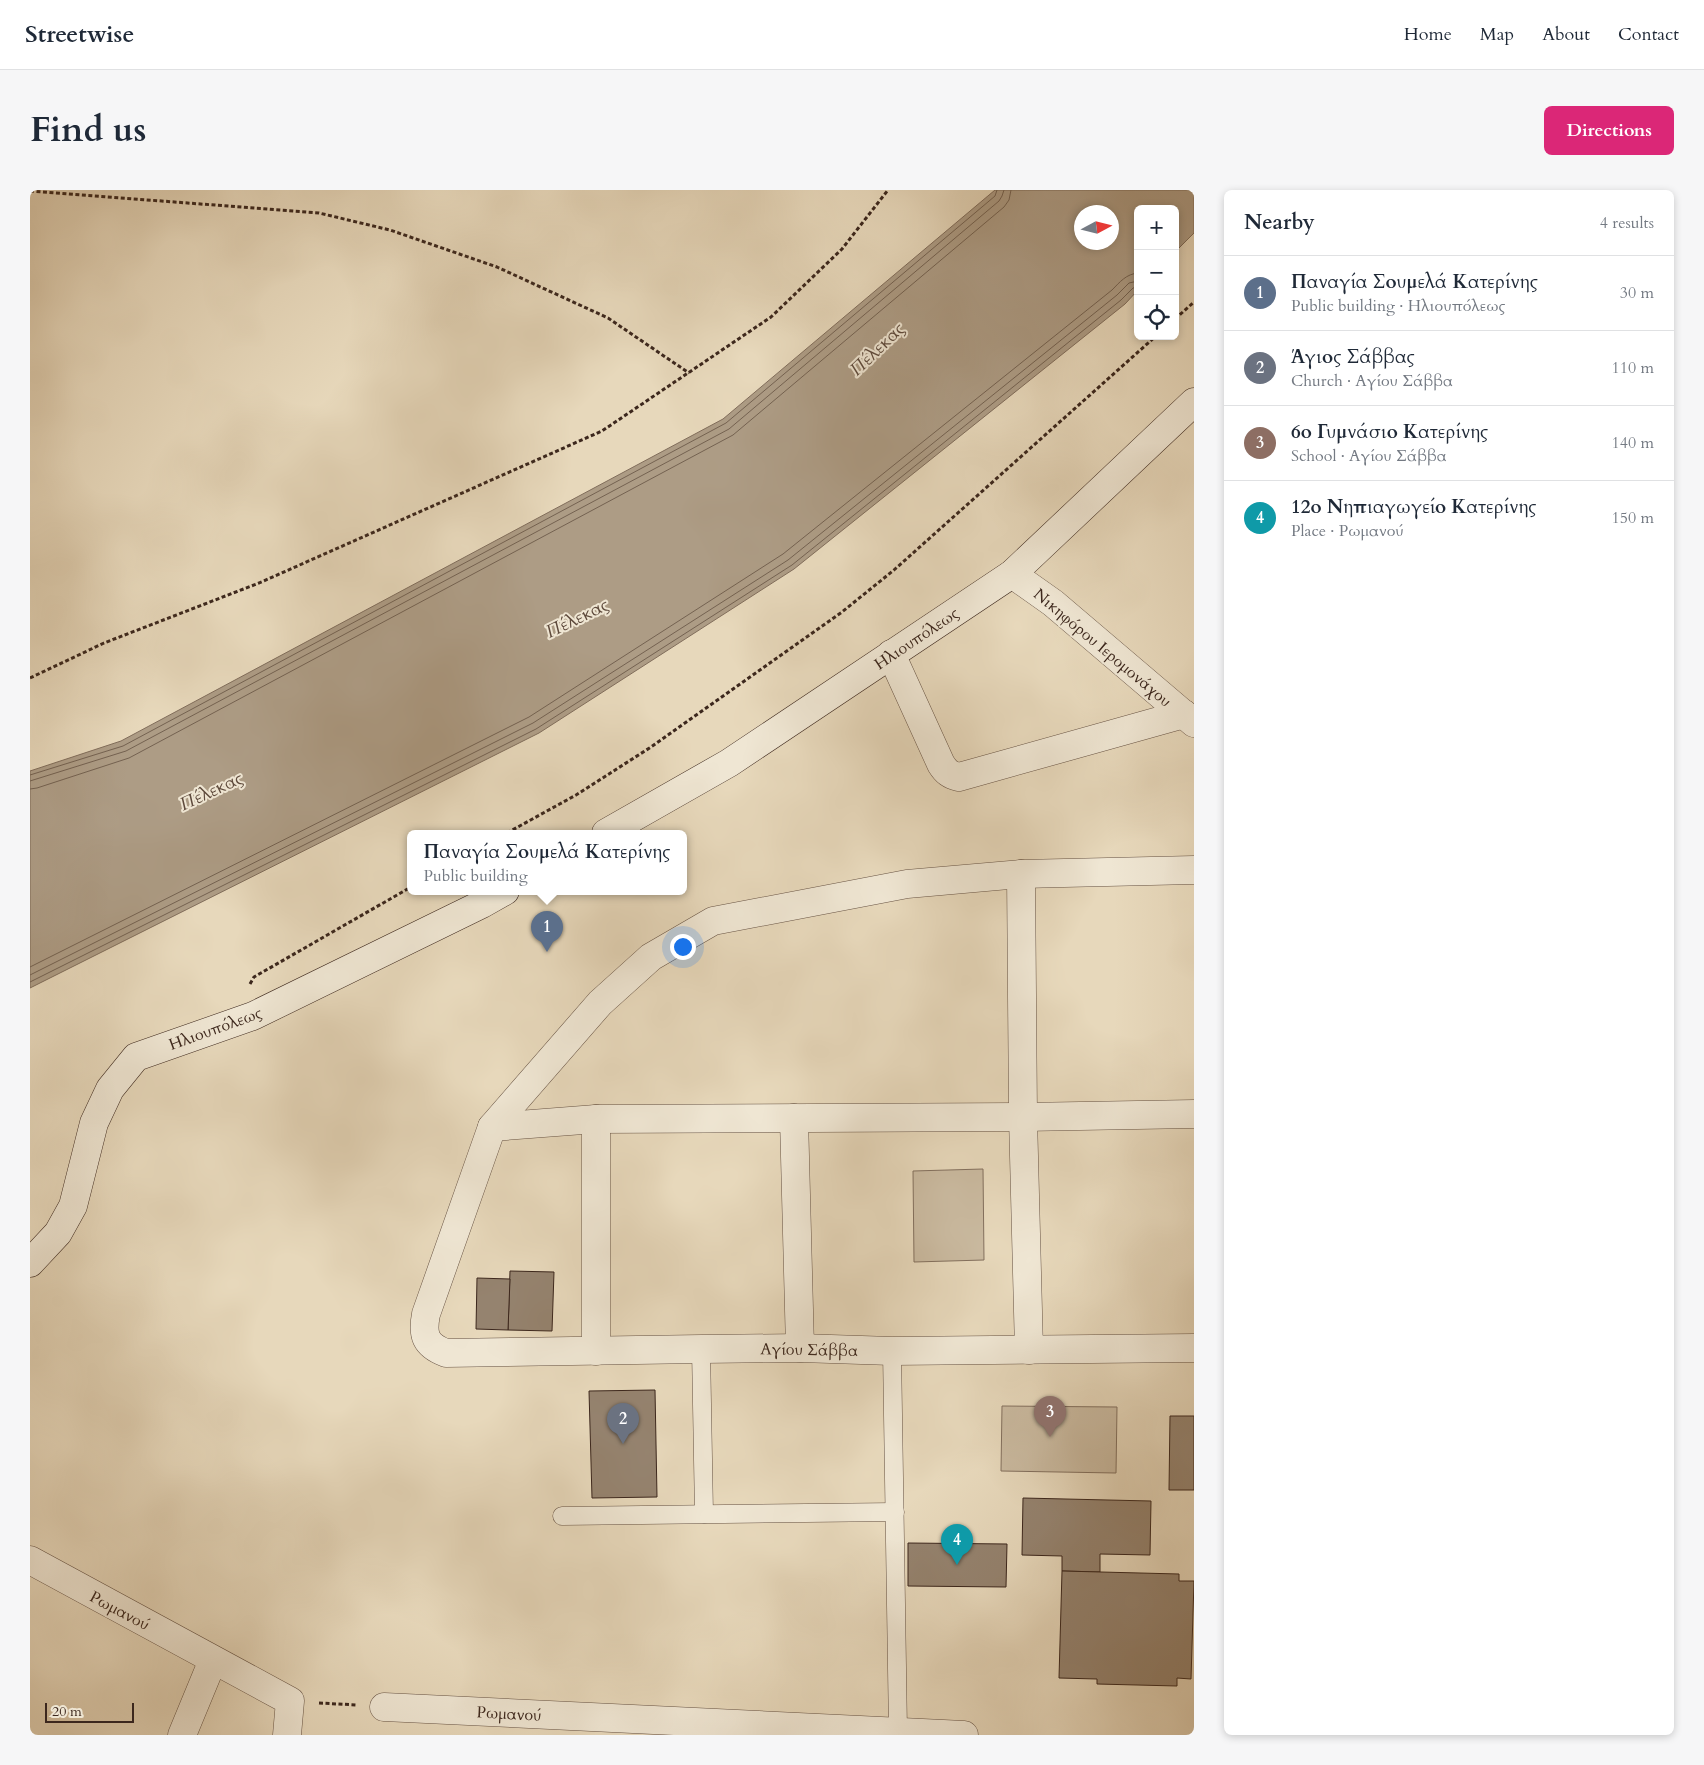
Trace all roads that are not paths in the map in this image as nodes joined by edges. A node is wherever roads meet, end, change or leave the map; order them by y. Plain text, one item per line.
1 (1194, 402) edge
2 (1012, 574) junction
3 (891, 654) junction
4 (1189, 718) edge
5 (611, 830) edge
6 (1194, 870) edge
7 (1021, 874) junction
8 (498, 895) edge
9 (1194, 1114) edge
10 (1023, 1117) junction
11 (794, 1118) junction
12 (596, 1119) junction
13 (492, 1127) junction
14 (30, 1263) edge
15 (800, 1348) junction
16 (1194, 1348) edge
17 (701, 1349) junction
18 (596, 1350) junction
19 (1030, 1350) junction
20 (892, 1351) junction
21 (895, 1512) junction
22 (704, 1514) junction
23 (562, 1516) dead end
24 (30, 1560) edge
25 (213, 1660) junction
26 (384, 1707) road end
27 (695, 1728) edge
28 (898, 1731) junction
29 (182, 1735) edge
30 (287, 1735) edge
31 (964, 1735) edge

1 - 2 street, Ηλιουπόλεως
2 - 3 street, Ηλιουπόλεως
2 - 4 street, Νικηφόρου Ιερομονάχου
3 - 4 street
3 - 5 street, Ηλιουπόλεως
6 - 7 street
7 - 10 street
7 - 13 street
8 - 14 street, Ηλιουπόλεως
9 - 10 street
10 - 11 street
10 - 19 street
11 - 12 street
11 - 15 street
12 - 13 street
12 - 18 street
13 - 18 street, Αγίου Σάββα
15 - 17 street, Αγίου Σάββα
15 - 20 street, Αγίου Σάββα
16 - 19 street, Αγίου Σάββα
17 - 18 street, Αγίου Σάββα
17 - 22 lane
19 - 20 street, Αγίου Σάββα
20 - 21 lane
21 - 22 lane
21 - 28 lane
22 - 23 lane
24 - 25 street, Ρωμανού
25 - 29 street
25 - 30 street, Ρωμανού
26 - 27 street, Ρωμανού
27 - 28 street, Ρωμανού
28 - 31 street, Ρωμανού

